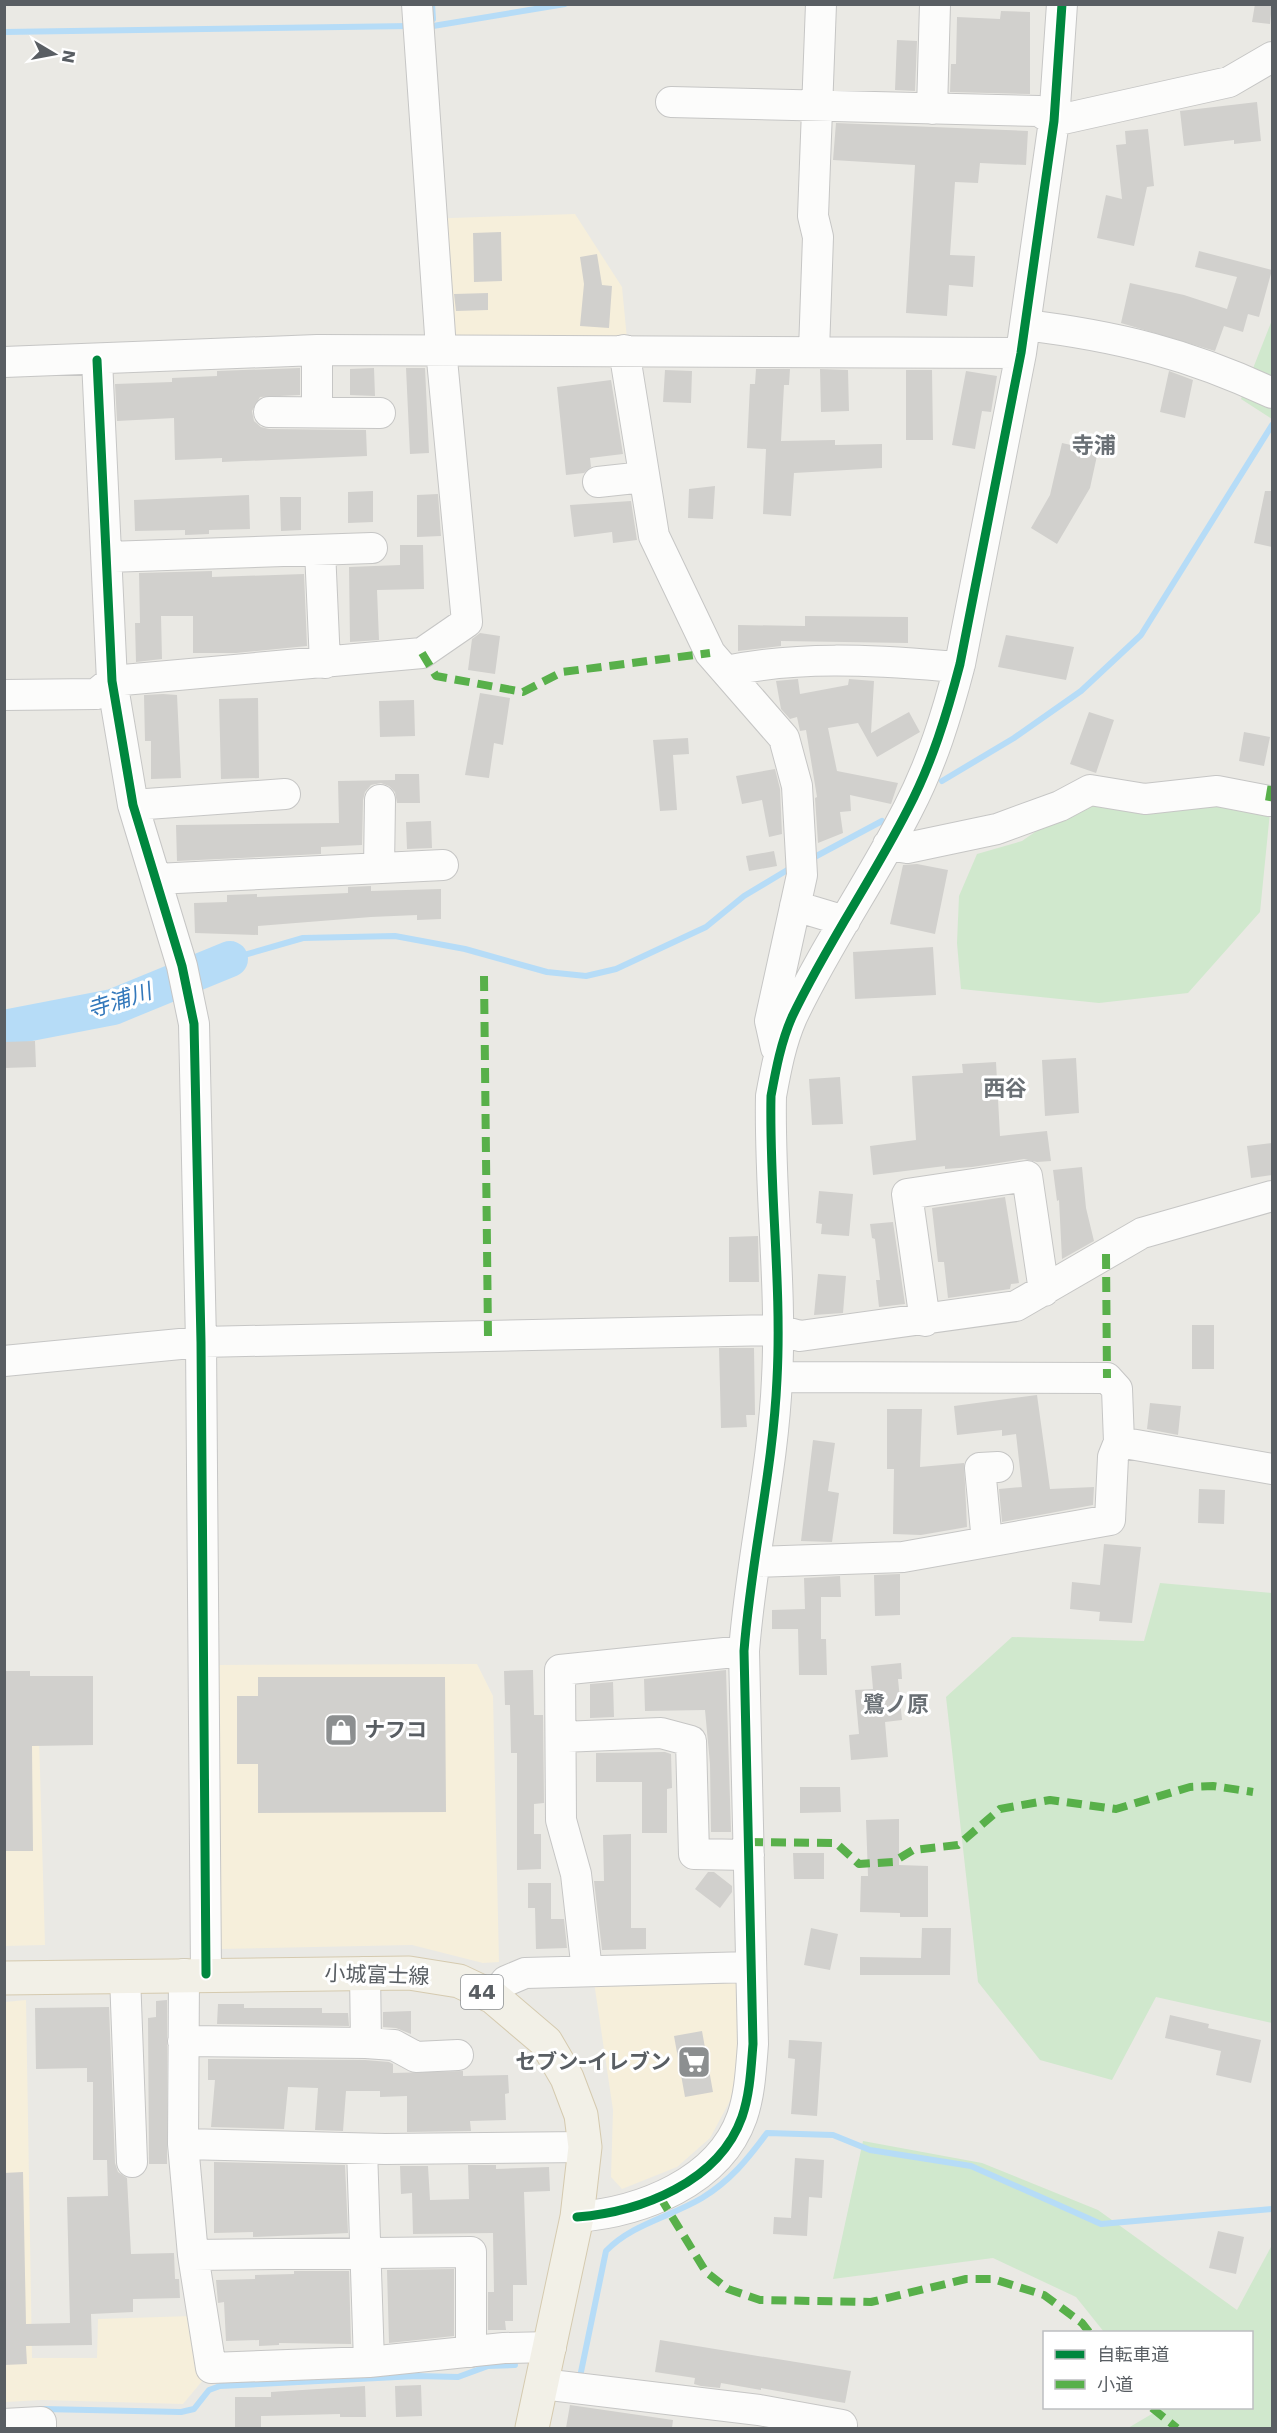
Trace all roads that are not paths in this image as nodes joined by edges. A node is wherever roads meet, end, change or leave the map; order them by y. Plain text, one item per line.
1 (821, 4) edge
2 (935, 4) edge
3 (1062, 4) edge
4 (417, 18) edge
5 (1272, 57) edge
6 (671, 102) dead end
7 (817, 107) junction
8 (932, 109) junction
9 (1054, 121) junction
10 (1023, 339) junction
11 (441, 349) junction
12 (317, 350) junction
13 (624, 350) junction
14 (814, 351) junction
15 (97, 360) junction
16 (4, 362) edge
17 (1272, 393) edge
18 (269, 412) dead end
19 (317, 412) junction
20 (380, 413) dead end
21 (644, 477) junction
22 (598, 482) dead end
23 (372, 548) dead end
24 (320, 550) junction
25 (106, 557) junction
26 (325, 663) junction
27 (960, 664) junction
28 (726, 671) junction
29 (112, 681) junction
30 (4, 694) edge
31 (285, 794) dead end
32 (380, 800) dead end
33 (1269, 801) dead end
34 (133, 805) junction
35 (888, 845) junction
36 (443, 865) dead end
37 (379, 868) junction
38 (156, 879) junction
39 (795, 906) junction
40 (845, 921) junction
41 (778, 1057) junction
42 (1272, 1196) edge
43 (1044, 1291) junction
44 (925, 1320) junction
45 (778, 1330) junction
46 (201, 1342) junction
47 (4, 1361) edge
48 (777, 1377) junction
49 (1119, 1442) junction
50 (998, 1467) dead end
51 (1272, 1469) edge
52 (987, 1542) junction
53 (755, 1562) junction
54 (744, 1650) junction
55 (561, 1737) junction
56 (749, 1855) junction
57 (751, 1967) junction
58 (587, 1971) junction
59 (364, 1972) junction
60 (195, 1974) junction
61 (125, 1976) junction
62 (4, 1978) edge
63 (493, 1997) junction
64 (183, 2041) junction
65 (366, 2043) junction
66 (458, 2055) dead end
67 (183, 2144) junction
68 (585, 2147) junction
69 (362, 2149) junction
70 (132, 2162) dead end
71 (577, 2217) junction
72 (365, 2253) junction
73 (193, 2255) junction
74 (550, 2347) junction
75 (471, 2352) junction
76 (369, 2362) junction
77 (542, 2384) junction
78 (701, 2416) edge
79 (4, 2424) edge
80 (842, 2425) dead end
81 (41, 2428) edge
82 (532, 2428) edge

1 - 7 street
2 - 8 street
3 - 9 street
4 - 11 street
5 - 9 street
6 - 7 street
7 - 8 street
7 - 14 street
8 - 9 street
9 - 10 street
10 - 14 street
10 - 17 street
10 - 27 street
11 - 12 street
11 - 13 street
11 - 26 street
12 - 15 street
12 - 19 street
13 - 14 street
13 - 21 street
15 - 16 street
15 - 25 street
18 - 19 street
19 - 20 street
21 - 22 street
21 - 28 street
23 - 24 street
24 - 25 street
24 - 26 street
25 - 29 street
26 - 29 street
27 - 28 street
27 - 35 street
28 - 39 street
29 - 30 street
29 - 34 street
31 - 34 street
32 - 37 street
33 - 35 street
34 - 38 street
35 - 40 street
36 - 37 street
37 - 38 street
38 - 46 street
39 - 40 street
39 - 41 street
40 - 41 street
41 - 45 street
42 - 43 street
43 - 44 street
43 - 44 street
44 - 45 street
45 - 46 street
45 - 48 street
46 - 47 street
46 - 60 street
48 - 49 street
48 - 53 street
49 - 51 street
49 - 52 street
50 - 52 street
52 - 53 street
53 - 54 street
54 - 55 street
54 - 56 street
55 - 56 street
55 - 58 street
56 - 57 street
57 - 58 street
57 - 71 street
58 - 63 street
59 - 60 main road, 小城富士線 / 44
59 - 63 main road, 小城富士線 / 44
59 - 65 street
60 - 61 main road, 小城富士線 / 44
60 - 64 street
61 - 62 main road, 小城富士線 / 44
61 - 70 street
63 - 68 main road, 小城富士線 / 44
64 - 65 street
64 - 67 street
65 - 66 street
67 - 69 street
67 - 73 street
68 - 69 street
68 - 71 main road, 小城富士線 / 44
69 - 72 street
71 - 74 main road, 小城富士線 / 44
72 - 73 street
72 - 75 street
72 - 76 street
73 - 76 street
74 - 75 street
74 - 77 main road, 小城富士線 / 44
75 - 76 street
77 - 78 street
77 - 82 main road, 小城富士線 / 44
78 - 80 street
79 - 81 street

